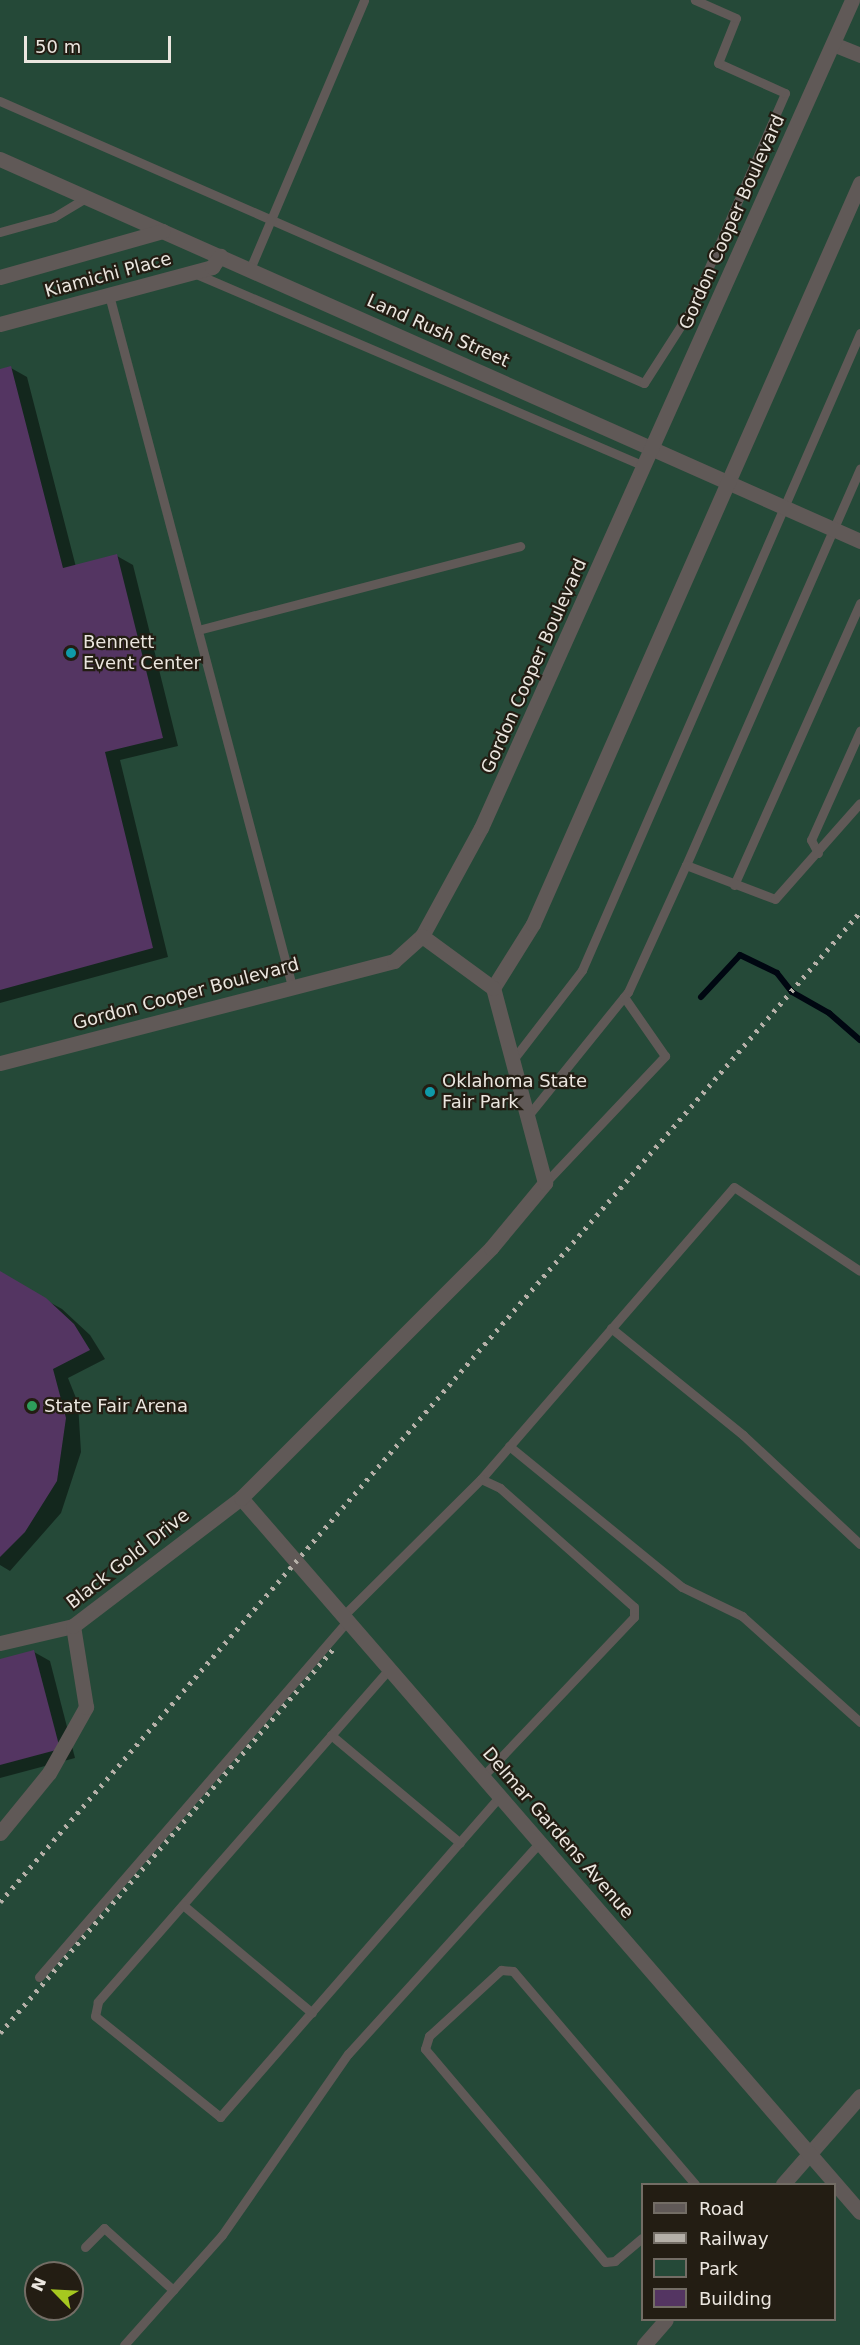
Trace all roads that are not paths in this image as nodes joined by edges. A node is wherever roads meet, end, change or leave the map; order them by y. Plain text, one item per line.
1 (364, 0) edge
2 (695, 0) edge
3 (852, 0) edge
4 (832, 44) junction
5 (860, 55) edge
6 (0, 101) edge
7 (0, 159) edge
8 (860, 183) edge
9 (87, 197) junction
10 (270, 222) junction
11 (163, 231) junction
12 (0, 232) edge
13 (220, 256) junction
14 (250, 270) junction
15 (192, 272) junction
16 (0, 278) edge
17 (109, 295) junction
18 (0, 324) edge
19 (860, 333) edge
20 (653, 449) junction
21 (645, 466) junction
22 (860, 468) edge
23 (729, 486) junction
24 (783, 510) junction
25 (833, 529) junction
26 (860, 541) edge
27 (520, 546) dead end
28 (860, 603) edge
29 (198, 630) junction
30 (860, 731) edge
31 (860, 803) edge
32 (818, 853) junction
33 (686, 865) junction
34 (734, 885) junction
35 (422, 936) junction
36 (292, 986) junction
37 (493, 988) junction
38 (624, 997) junction
39 (512, 1061) junction
40 (0, 1063) edge
41 (527, 1117) junction
42 (545, 1183) junction
43 (860, 1271) edge
44 (611, 1328) junction
45 (509, 1446) junction
46 (481, 1479) junction
47 (241, 1498) junction
48 (860, 1544) edge
49 (346, 1617) junction
50 (73, 1626) junction
51 (0, 1643) edge
52 (390, 1668) junction
53 (860, 1722) edge
54 (331, 1735) junction
55 (483, 1776) junction
56 (500, 1796) junction
57 (0, 1833) edge
58 (540, 1842) junction
59 (460, 1844) junction
60 (183, 1905) junction
61 (39, 1977) dead end
62 (312, 2013) junction
63 (860, 2096) edge
64 (809, 2153) junction
65 (694, 2183) edge
66 (784, 2183) edge
67 (835, 2183) edge
68 (836, 2184) edge
69 (860, 2212) edge
70 (641, 2239) edge
71 (85, 2247) dead end
72 (173, 2290) junction
73 (664, 2321) edge
74 (124, 2345) edge
75 (644, 2345) edge

1 - 10 lane
2 - 10 lane
3 - 4 street, Gordon Cooper Boulevard
4 - 5 street
4 - 20 street, Gordon Cooper Boulevard
6 - 10 lane
7 - 9 street, Land Rush Street
8 - 23 street
9 - 11 street, Land Rush Street
9 - 12 lane
10 - 14 lane
11 - 13 street, Land Rush Street
11 - 16 street, Kiamichi Place
13 - 14 street, Land Rush Street
13 - 15 street, Kiamichi Place
14 - 20 street, Land Rush Street
15 - 17 street, Kiamichi Place
15 - 21 lane
17 - 18 street, Kiamichi Place
17 - 29 lane
19 - 24 lane
20 - 21 street, Gordon Cooper Boulevard
20 - 23 street, Land Rush Street
21 - 35 street, Gordon Cooper Boulevard
22 - 25 lane
23 - 24 street, Land Rush Street
23 - 37 street
24 - 25 street, Land Rush Street
24 - 39 lane
25 - 26 street, Land Rush Street
25 - 33 lane
27 - 29 lane
28 - 34 lane
29 - 36 lane
30 - 32 lane
31 - 32 lane
32 - 34 lane
33 - 34 lane
33 - 38 lane
35 - 36 street, Gordon Cooper Boulevard
35 - 37 street
36 - 40 street, Gordon Cooper Boulevard
37 - 39 street
38 - 41 lane
38 - 42 lane
39 - 41 street
41 - 42 street
42 - 47 street
43 - 44 lane
44 - 45 lane
44 - 48 lane
45 - 46 lane
45 - 53 lane
46 - 49 lane
46 - 55 lane
47 - 49 street, Delmar Gardens Avenue
47 - 50 street, Black Gold Drive
49 - 52 street, Delmar Gardens Avenue
49 - 61 lane
50 - 51 street
50 - 57 street, Black Gold Drive
52 - 54 lane
52 - 55 street, Delmar Gardens Avenue
54 - 59 lane
54 - 60 lane
55 - 56 street, Delmar Gardens Avenue
56 - 58 street, Delmar Gardens Avenue
56 - 59 lane
58 - 64 street, Delmar Gardens Avenue
58 - 72 lane
59 - 62 lane
60 - 62 lane
60 - 62 lane
63 - 64 street
64 - 66 street
64 - 67 street, Delmar Gardens Avenue
65 - 70 lane
68 - 69 street, Delmar Gardens Avenue
71 - 72 lane
72 - 74 lane
73 - 75 street

